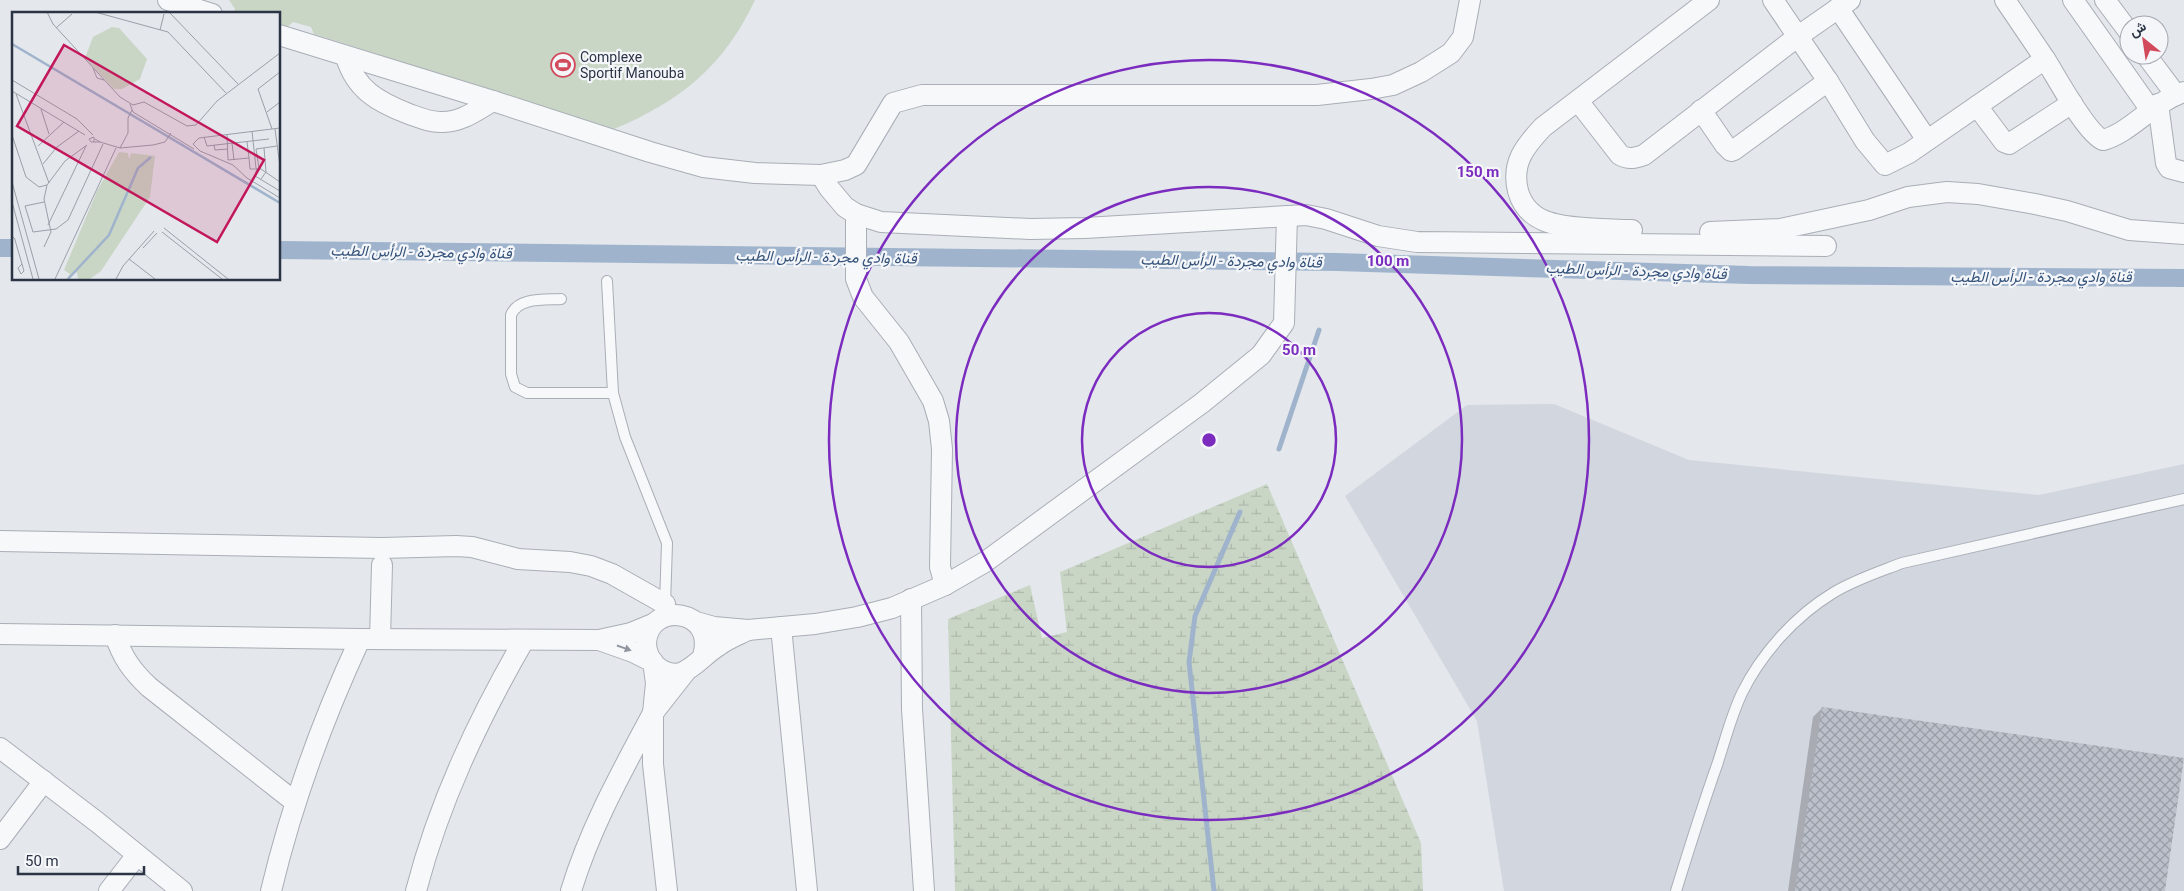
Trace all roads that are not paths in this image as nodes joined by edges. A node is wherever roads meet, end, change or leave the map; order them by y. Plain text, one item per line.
1 (168, 0) edge
2 (1470, 0) edge
3 (1709, 0) edge
4 (1773, 0) edge
5 (2005, 0) edge
6 (2073, 0) edge
7 (2106, 0) edge
8 (1844, 4) edge
9 (206, 12) edge
10 (2119, 18) edge
11 (280, 35) edge
12 (1797, 37) junction
13 (346, 57) junction
14 (2045, 59) junction
15 (2155, 65) edge
16 (1828, 81) junction
17 (2180, 93) edge
18 (493, 101) junction
19 (1578, 101) junction
20 (2072, 103) junction
21 (1977, 106) junction
22 (2154, 107) junction
23 (1701, 110) junction
24 (1927, 140) junction
25 (2184, 172) edge
26 (821, 174) junction
27 (855, 222) junction
28 (1287, 223) junction
29 (2184, 234) edge
30 (1826, 246) dead end
31 (606, 281) dead end
32 (561, 299) dead end
33 (613, 393) junction
34 (2184, 499) edge
35 (0, 541) edge
36 (382, 565) dead end
37 (945, 585) junction
38 (911, 599) junction
39 (662, 615) junction
40 (696, 622) junction
41 (781, 627) junction
42 (748, 630) junction
43 (0, 634) edge
44 (114, 635) junction
45 (360, 639) junction
46 (380, 639) junction
47 (524, 640) junction
48 (598, 640) junction
49 (703, 656) junction
50 (653, 662) junction
51 (686, 671) junction
52 (653, 713) junction
53 (0, 748) edge
54 (44, 781) junction
55 (294, 802) junction
56 (0, 839) edge
57 (138, 855) junction
58 (108, 891) edge
59 (182, 891) edge
60 (271, 891) edge
61 (416, 891) edge
62 (571, 891) edge
63 (667, 891) edge
64 (807, 891) edge
65 (924, 891) edge
66 (1676, 891) edge

1 - 9 street
2 - 26 street
3 - 19 street
4 - 12 street
5 - 14 street
6 - 22 street
7 - 10 street
8 - 12 street
8 - 24 street
11 - 13 street
12 - 16 street
12 - 23 street
13 - 18 street
13 - 18 street
14 - 20 street
14 - 21 street
15 - 17 street
16 - 23 street
16 - 24 street
17 - 22 street
18 - 26 street
19 - 23 street
19 - 29 street
20 - 21 street
20 - 22 street
21 - 24 street
22 - 25 street
26 - 27 street
27 - 28 street
27 - 37 street
28 - 30 street
28 - 37 street
31 - 33 lane
32 - 33 lane
33 - 39 lane
34 - 66 lane
35 - 39 street
36 - 46 street
37 - 38 street
38 - 41 street
38 - 65 street
39 - 40 street
39 - 48 street
39 - 50 street
40 - 42 street
40 - 49 street
41 - 42 street
41 - 64 street
42 - 49 street
43 - 44 street
44 - 45 street
44 - 55 street
45 - 46 street
45 - 55 street
46 - 47 street
47 - 48 street
47 - 61 street
48 -> 50 street
49 - 51 street
50 - 51 street
50 - 52 street
51 - 52 street
52 - 62 street
52 - 63 street
53 - 54 street
54 - 56 street
54 - 57 street
55 - 60 street
57 - 58 street
57 - 59 street

